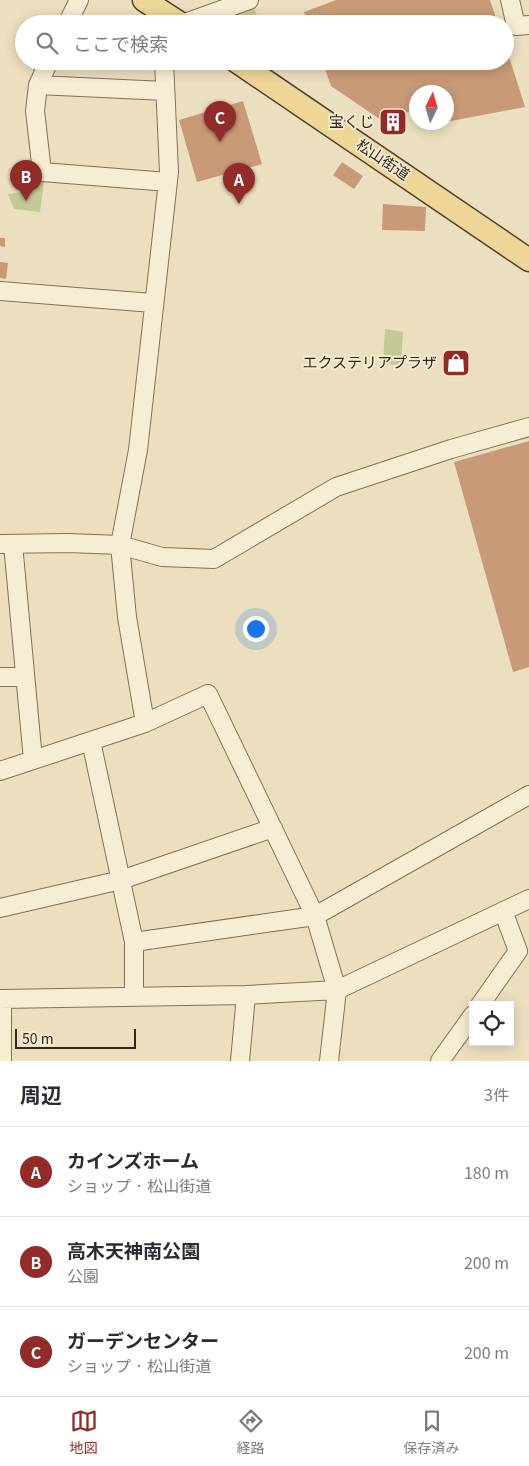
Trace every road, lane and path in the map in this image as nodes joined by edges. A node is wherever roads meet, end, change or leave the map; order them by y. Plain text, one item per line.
1 (79, 0) edge
2 (249, 0) edge
3 (510, 0) edge
4 (155, 8) edge
5 (72, 15) edge
6 (167, 15) edge
7 (207, 15) edge
8 (513, 15) edge
9 (514, 17) edge
10 (529, 25) edge
11 (45, 70) edge
12 (164, 70) edge
13 (249, 70) edge
14 (38, 85) junction
15 (165, 91) junction
16 (168, 182) junction
17 (529, 260) edge
18 (0, 291) edge
19 (153, 303) junction
20 (529, 427) edge
21 (6, 544) edge
22 (120, 545) junction
23 (0, 677) edge
24 (25, 677) junction
25 (145, 723) junction
26 (91, 741) junction
27 (33, 760) junction
28 (0, 771) edge
29 (528, 798) edge
30 (273, 828) junction
31 (121, 880) junction
32 (529, 899) edge
33 (0, 908) edge
34 (503, 911) junction
35 (315, 916) junction
36 (134, 942) junction
37 (338, 990) junction
38 (246, 994) junction
39 (134, 997) junction
40 (1, 999) edge
41 (483, 1001) edge
42 (469, 1021) edge
43 (2, 1061) edge
44 (240, 1061) edge
45 (329, 1061) edge
46 (440, 1061) edge

1 - 5 street
2 - 7 street
3 - 8 street
4 - 6 main road
9 - 10 street
11 - 14 street
12 - 15 street
13 - 17 main road, 松山街道
14 - 15 street
14 - 16 street
15 - 16 street
16 - 19 street
18 - 19 street
19 - 22 street
20 - 22 street
21 - 22 street
21 - 24 street
22 - 25 street
23 - 24 street
24 - 27 street
25 - 26 street
25 - 30 street
26 - 27 street
26 - 31 street
27 - 28 street
29 - 35 street
30 - 31 street
30 - 35 street
31 - 33 street
31 - 36 street
32 - 34 street
34 - 37 street
34 - 41 street
35 - 36 street
35 - 37 street
36 - 39 street
37 - 38 street
37 - 45 street
38 - 39 street
38 - 44 street
39 - 40 street
40 - 43 street
42 - 46 street

